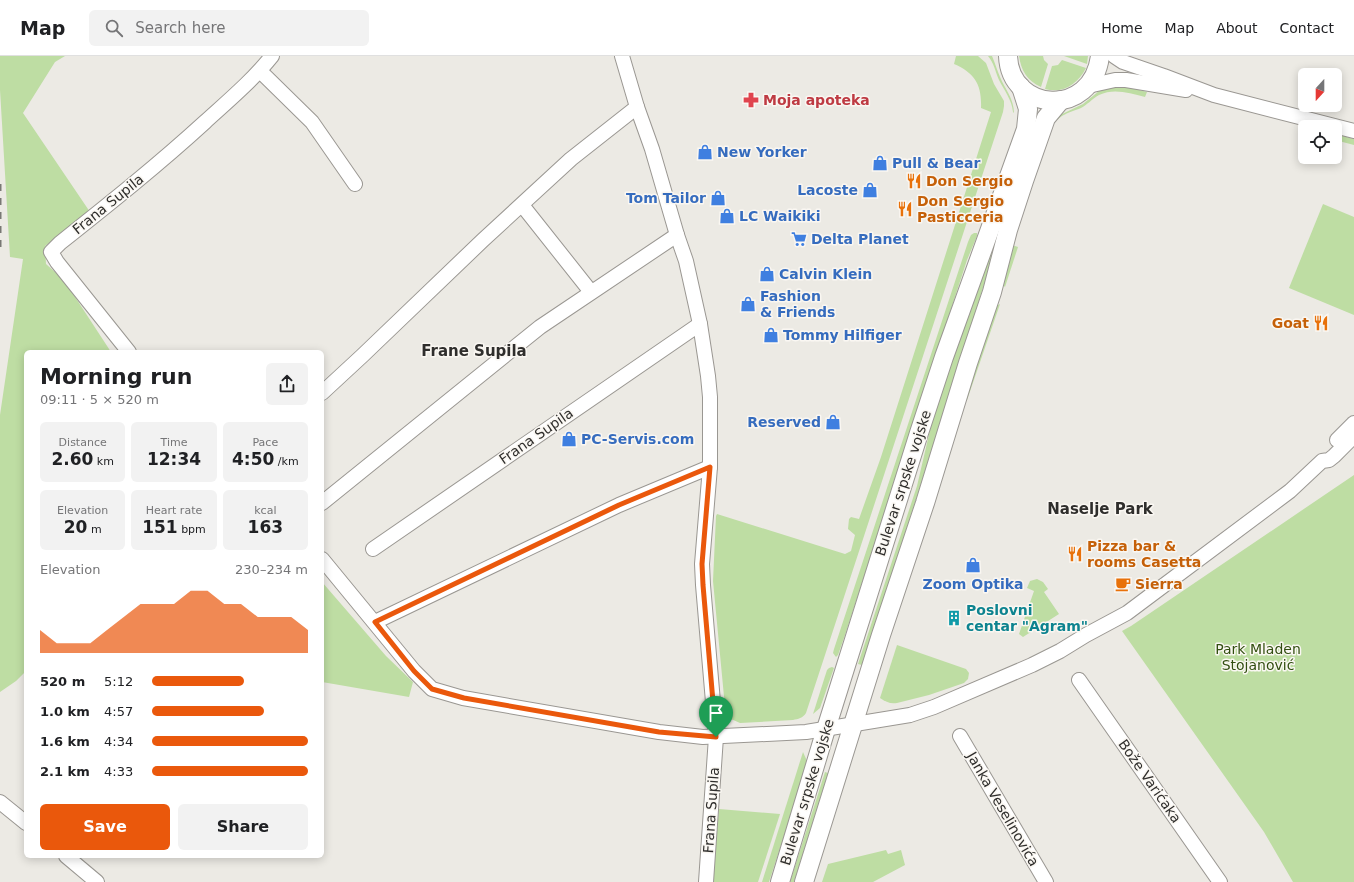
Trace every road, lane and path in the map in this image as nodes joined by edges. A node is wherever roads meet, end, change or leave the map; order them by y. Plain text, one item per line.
1 (272, 56) edge
2 (622, 56) edge
3 (1001, 56) edge
4 (1100, 56) edge
5 (1114, 56) edge
6 (1009, 64) edge
7 (260, 71) junction
8 (1088, 86) junction
9 (1021, 87) junction
10 (1214, 95) junction
11 (1061, 100) junction
12 (637, 107) junction
13 (1354, 131) edge
14 (356, 184) dead end
15 (522, 205) junction
16 (677, 235) junction
17 (591, 292) junction
18 (700, 324) junction
19 (127, 350) edge
20 (324, 391) edge
21 (1354, 423) edge
22 (1354, 436) edge
23 (1322, 461) junction
24 (710, 467) junction
25 (324, 501) edge
26 (373, 549) dead end
27 (324, 560) edge
28 (375, 622) junction
29 (1079, 680) dead end
30 (853, 725) junction
31 (826, 729) junction
32 (960, 736) dead end
33 (716, 737) junction
34 (0, 802) edge
35 (24, 821) edge
36 (68, 858) edge
37 (97, 882) edge
38 (706, 882) edge
39 (780, 882) edge
40 (804, 882) edge
41 (1046, 882) edge
42 (1220, 882) edge

1 - 7 street, Frana Supila
2 - 12 street, Frana Supila
3 - 6 street
4 - 8 main road, Bulevar srpske vojske
5 - 10 street
6 - 9 main road, Bulevar srpske vojske
7 - 14 street
7 - 19 street, Frana Supila
8 - 10 street
8 - 11 main road, Bulevar srpske vojske
9 - 11 main road, Bulevar srpske vojske
9 - 31 main road, Bulevar srpske vojske
10 - 13 street
11 - 30 main road, Bulevar srpske vojske
12 - 15 street
12 - 16 street, Frana Supila
15 - 17 street
15 - 20 street
16 - 17 street
16 - 18 street, Frana Supila
17 - 25 street
18 - 24 street, Frana Supila
18 - 26 street, Frana Supila
21 - 23 street
22 - 23 street
23 - 30 street
24 - 28 street
24 - 33 street, Frana Supila
27 - 28 street
28 - 33 street
29 - 42 street, Bože Varićaka
30 - 31 street
30 - 40 main road, Bulevar srpske vojske
31 - 33 street
31 - 39 main road, Bulevar srpske vojske
32 - 41 street, Janka Veselinovića
33 - 38 street, Frana Supila
34 - 35 street
36 - 37 street

